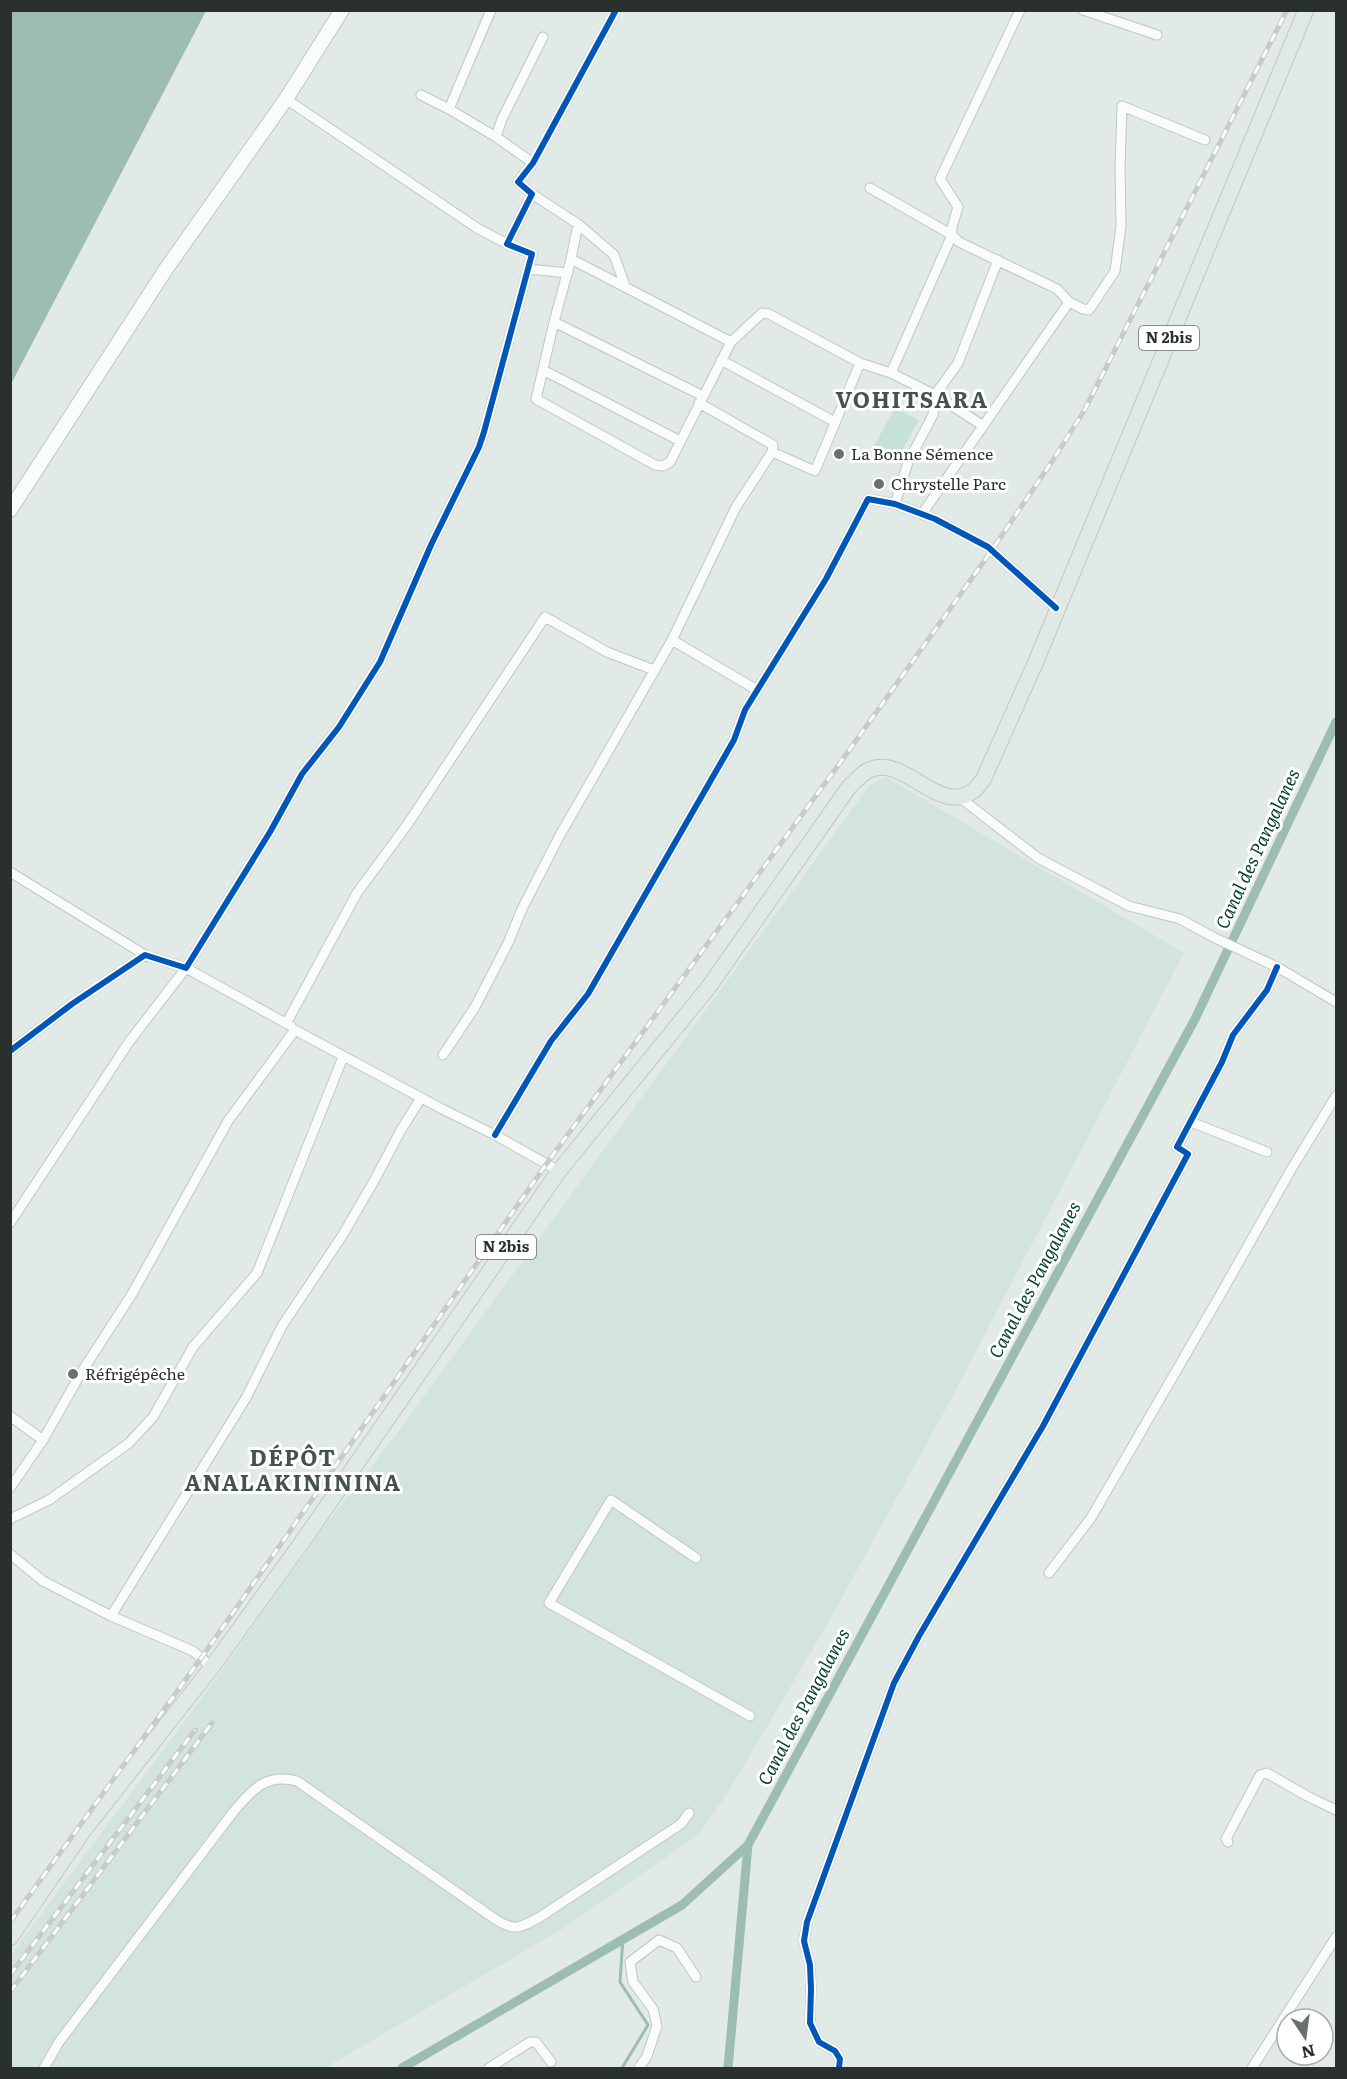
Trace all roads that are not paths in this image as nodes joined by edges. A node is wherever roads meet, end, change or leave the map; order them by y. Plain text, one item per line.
1 (342, 10) edge
2 (491, 10) edge
3 (616, 10) edge
4 (1020, 10) edge
5 (1083, 10) edge
6 (1306, 10) edge
7 (1157, 35) dead end
8 (543, 37) dead end
9 (421, 95) dead end
10 (286, 99) junction
11 (449, 109) junction
12 (496, 137) junction
13 (1205, 140) dead end
14 (533, 163) junction
15 (870, 188) dead end
16 (532, 194) junction
17 (578, 224) junction
18 (952, 235) junction
19 (507, 244) junction
20 (571, 260) junction
21 (998, 260) junction
22 (528, 269) junction
23 (568, 273) junction
24 (626, 288) junction
25 (1069, 302) junction
26 (554, 322) junction
27 (731, 342) junction
28 (721, 360) junction
29 (860, 363) junction
30 (543, 370) junction
31 (891, 373) junction
32 (934, 395) junction
33 (701, 399) junction
34 (835, 422) junction
35 (982, 425) junction
36 (680, 441) junction
37 (772, 452) junction
38 (895, 504) junction
39 (10, 510) edge
40 (922, 514) junction
41 (1056, 608) junction
42 (672, 640) junction
43 (654, 670) junction
44 (757, 690) junction
45 (958, 797) junction
46 (10, 873) edge
47 (145, 955) junction
48 (1277, 967) junction
49 (186, 968) junction
50 (1336, 1002) edge
51 (287, 1022) junction
52 (295, 1030) junction
53 (10, 1051) edge
54 (443, 1055) dead end
55 (343, 1057) junction
56 (1336, 1096) edge
57 (422, 1098) junction
58 (1191, 1122) junction
59 (495, 1135) junction
60 (1266, 1152) dead end
61 (559, 1171) junction
62 (10, 1223) edge
63 (10, 1416) edge
64 (43, 1440) junction
65 (10, 1488) edge
66 (10, 1518) edge
67 (10, 1554) edge
68 (696, 1558) dead end
69 (1049, 1574) dead end
70 (111, 1616) junction
71 (212, 1667) junction
72 (750, 1716) dead end
73 (1336, 1810) edge
74 (689, 1813) dead end
75 (1228, 1842) dead end
76 (1336, 1937) edge
77 (10, 1938) edge
78 (696, 1977) dead end
79 (551, 2062) dead end
80 (44, 2068) edge
81 (489, 2068) edge
82 (639, 2068) edge
83 (839, 2068) edge
84 (1252, 2068) edge

1 - 10 main road
2 - 11 street
3 - 14 street
4 - 18 street
5 - 7 street
6 - 41 main road, N 2bis
8 - 12 street
9 - 11 street
10 - 19 street
10 - 39 main road
11 - 12 street
12 - 14 street
13 - 25 street
14 - 16 street
15 - 18 street
16 - 17 street
16 - 19 street
17 - 20 street
17 - 24 street
18 - 21 street
18 - 31 street
19 - 22 street
20 - 23 street
20 - 24 street
21 - 25 street
21 - 32 street
22 - 23 street
22 - 49 street
23 - 26 street
24 - 27 street
25 - 35 street
26 - 30 street
26 - 33 street
27 - 28 street
27 - 29 street
28 - 33 street
28 - 34 street
29 - 31 street
29 - 34 street
30 - 36 street
30 - 36 street
31 - 32 street
32 - 35 street
32 - 38 street
33 - 36 street
33 - 37 street
34 - 37 street
35 - 40 street
37 - 42 street
38 - 40 street
38 - 44 street
40 - 41 street
41 - 45 main road, N 2bis
42 - 43 street
42 - 44 street
43 - 51 street
43 - 54 street
44 - 59 street
45 - 48 street
45 - 61 main road, N 2bis
46 - 47 street
47 - 49 street
47 - 53 street
48 - 50 street
48 - 58 street
49 - 51 street
49 - 62 street
51 - 52 street
52 - 55 street
52 - 64 street
55 - 57 street
55 - 66 street
56 - 69 street
57 - 59 street
57 - 70 street
58 - 60 street
58 - 83 street
59 - 61 street
61 - 71 main road, N 2bis
63 - 64 street
64 - 65 street
67 - 70 street
68 - 72 street
70 - 71 street
71 - 77 main road, N 2bis
73 - 75 street
74 - 80 street
76 - 84 street
78 - 82 street
79 - 81 street

